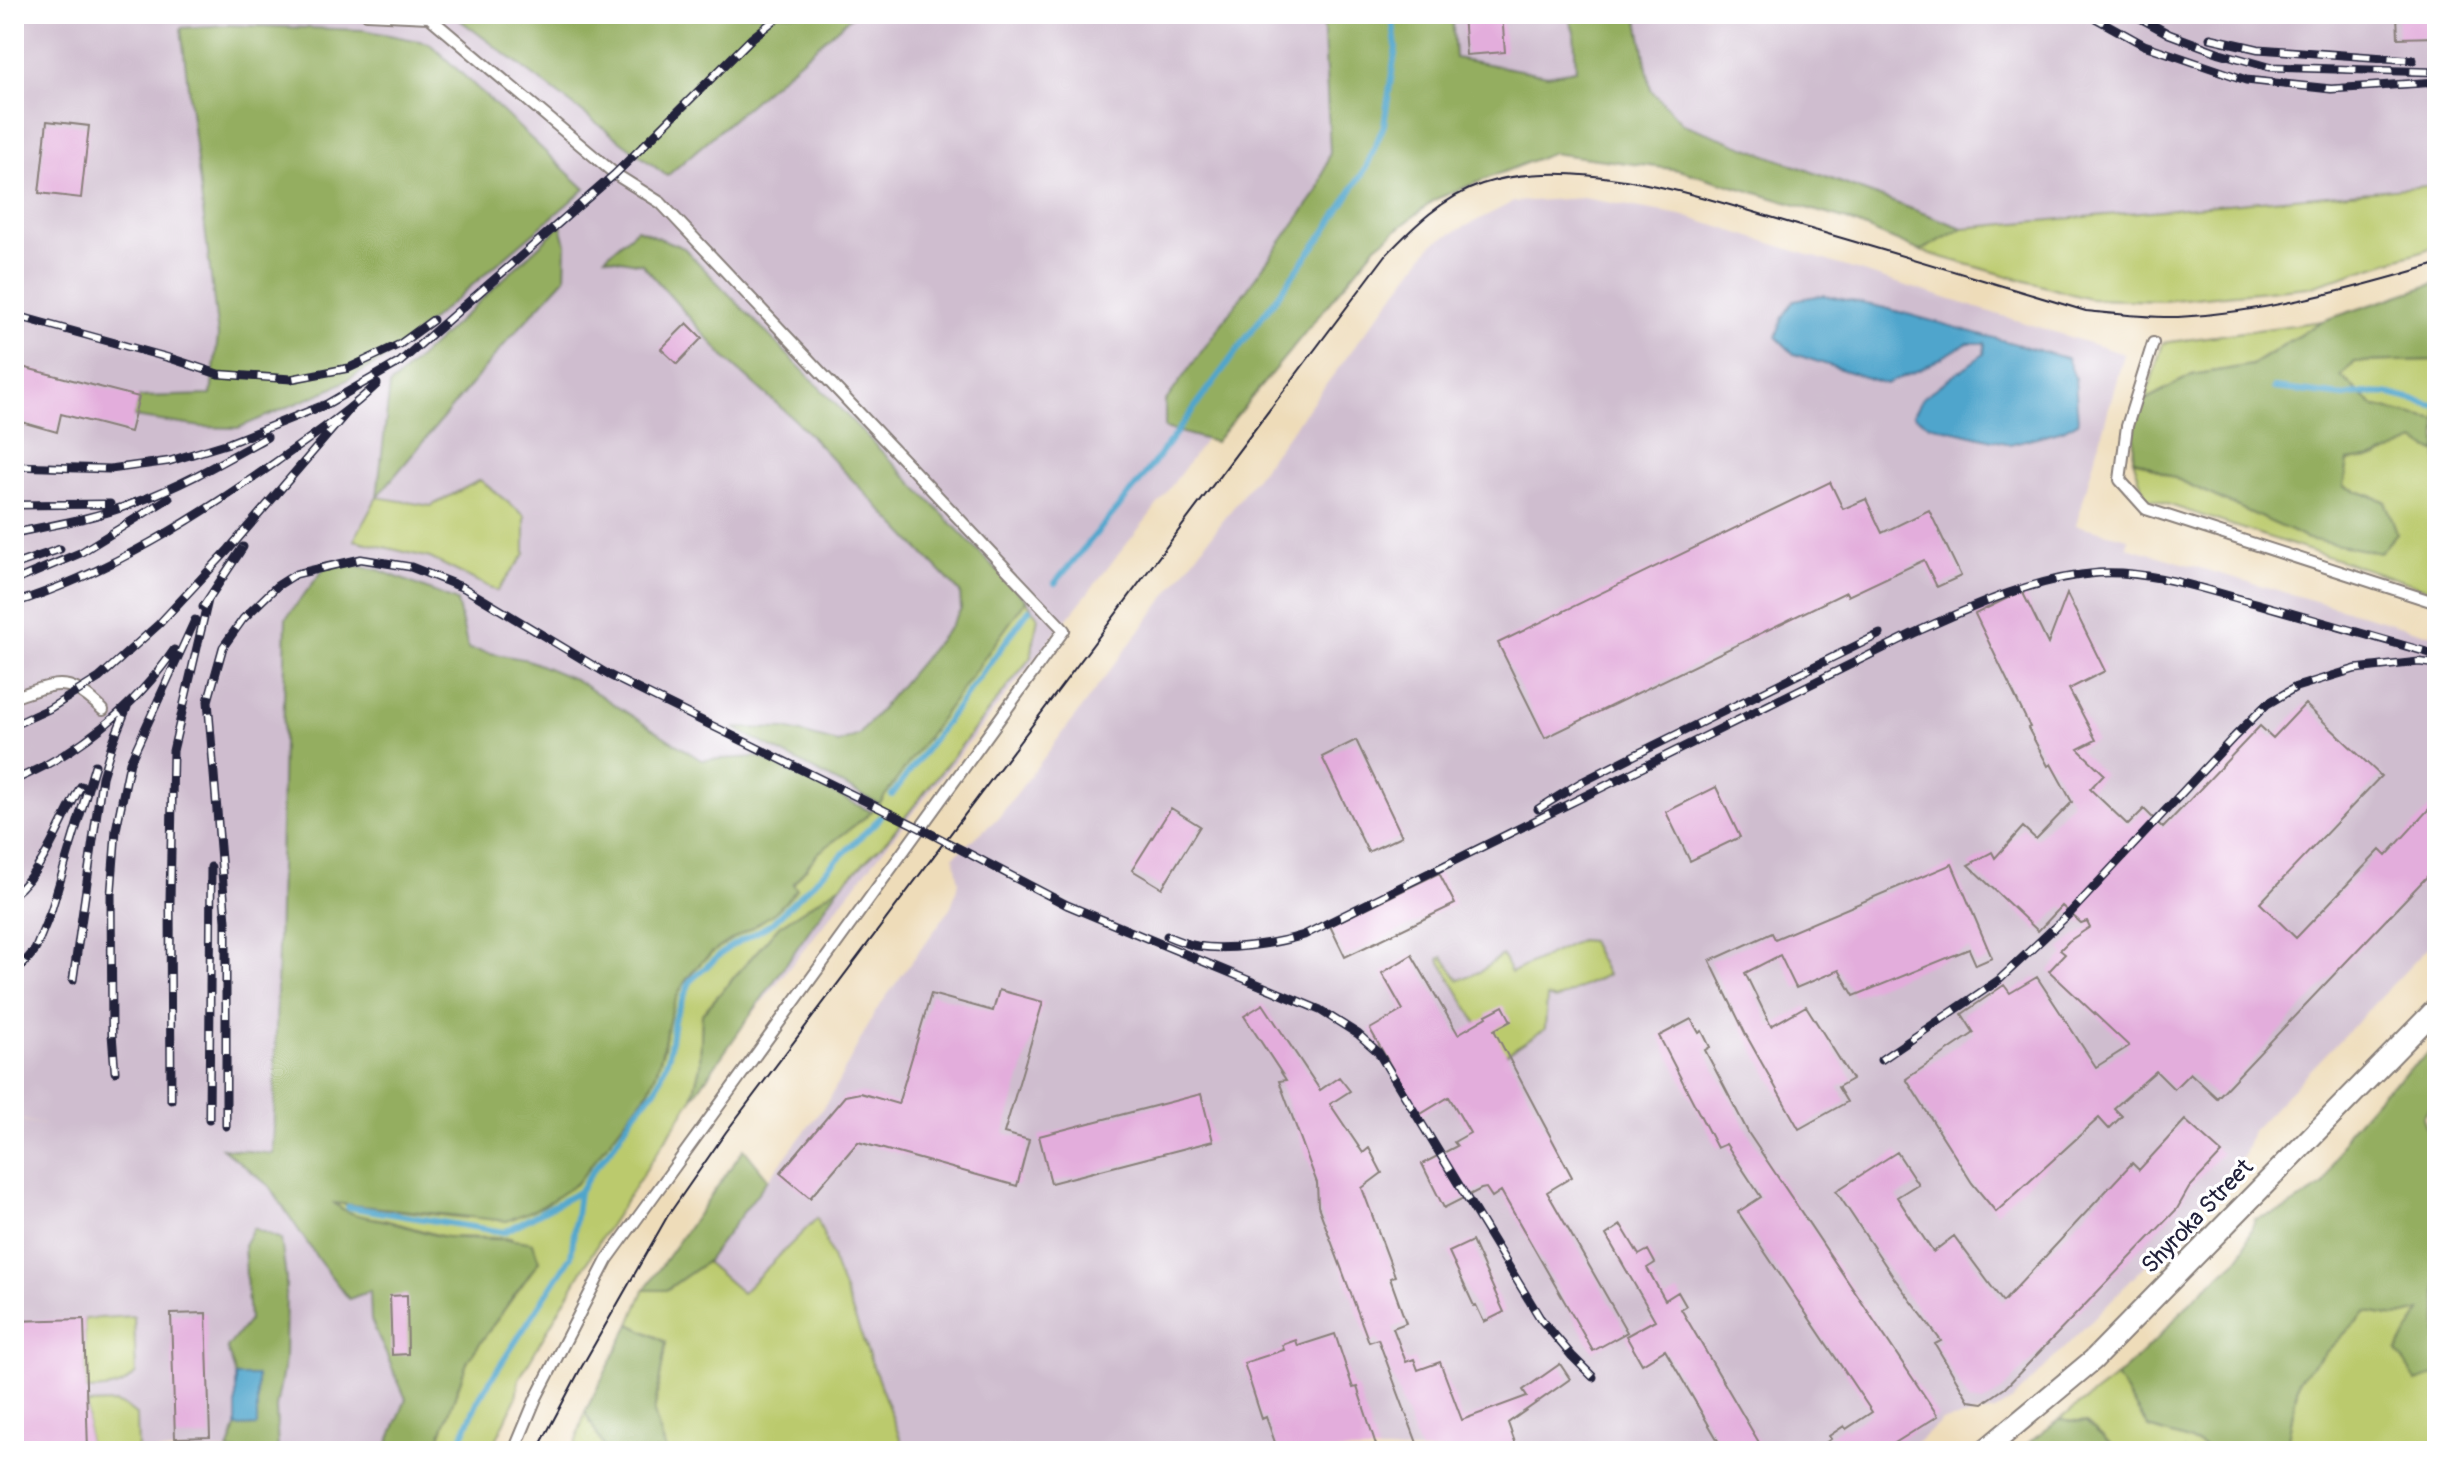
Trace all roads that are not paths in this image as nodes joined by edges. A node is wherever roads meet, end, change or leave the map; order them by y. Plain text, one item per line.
1 (367, 14) edge
2 (429, 16) edge
3 (2153, 343) dead end
4 (2437, 603) edge
5 (14, 697) edge
6 (103, 710) dead end
7 (2437, 1008) edge
8 (514, 1451) edge
9 (1984, 1451) edge

1 - 2 lane
2 - 8 lane
3 - 4 lane
5 - 6 lane
7 - 9 street, Shyroka Street

